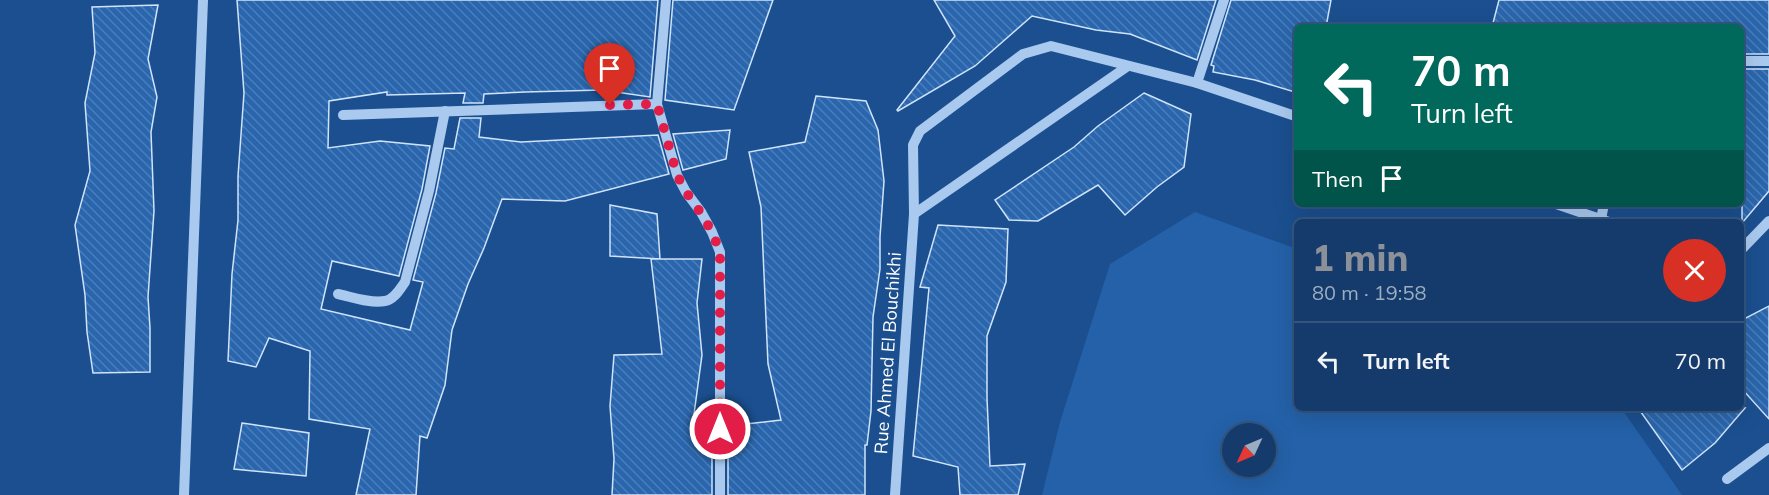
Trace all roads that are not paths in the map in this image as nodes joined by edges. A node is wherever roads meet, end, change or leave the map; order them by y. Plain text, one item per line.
1 (203, 0) edge
2 (666, 0) edge
3 (1224, 0) edge
4 (1744, 61) edge
5 (1769, 61) edge
6 (1128, 66) junction
7 (1197, 83) junction
8 (657, 104) junction
9 (445, 111) junction
10 (343, 115) dead end
11 (1294, 116) edge
12 (1565, 207) edge
13 (914, 214) junction
14 (1602, 219) edge
15 (1769, 221) edge
16 (1744, 247) edge
17 (338, 294) dead end
18 (1769, 448) edge
19 (1726, 479) dead end
20 (184, 495) edge
21 (720, 495) edge
22 (895, 495) edge

1 - 20 street
2 - 8 street
3 - 7 street
4 - 5 street
6 - 7 street, Rue Ahmed El Bouchikhi
6 - 13 street
6 - 13 street, Rue Ahmed El Bouchikhi
7 - 11 street, Rue Ahmed El Bouchikhi
8 - 9 street
8 - 21 street
9 - 10 street
9 - 17 street
12 - 14 street
13 - 22 street, Rue Ahmed El Bouchikhi
15 - 16 street
18 - 19 street

